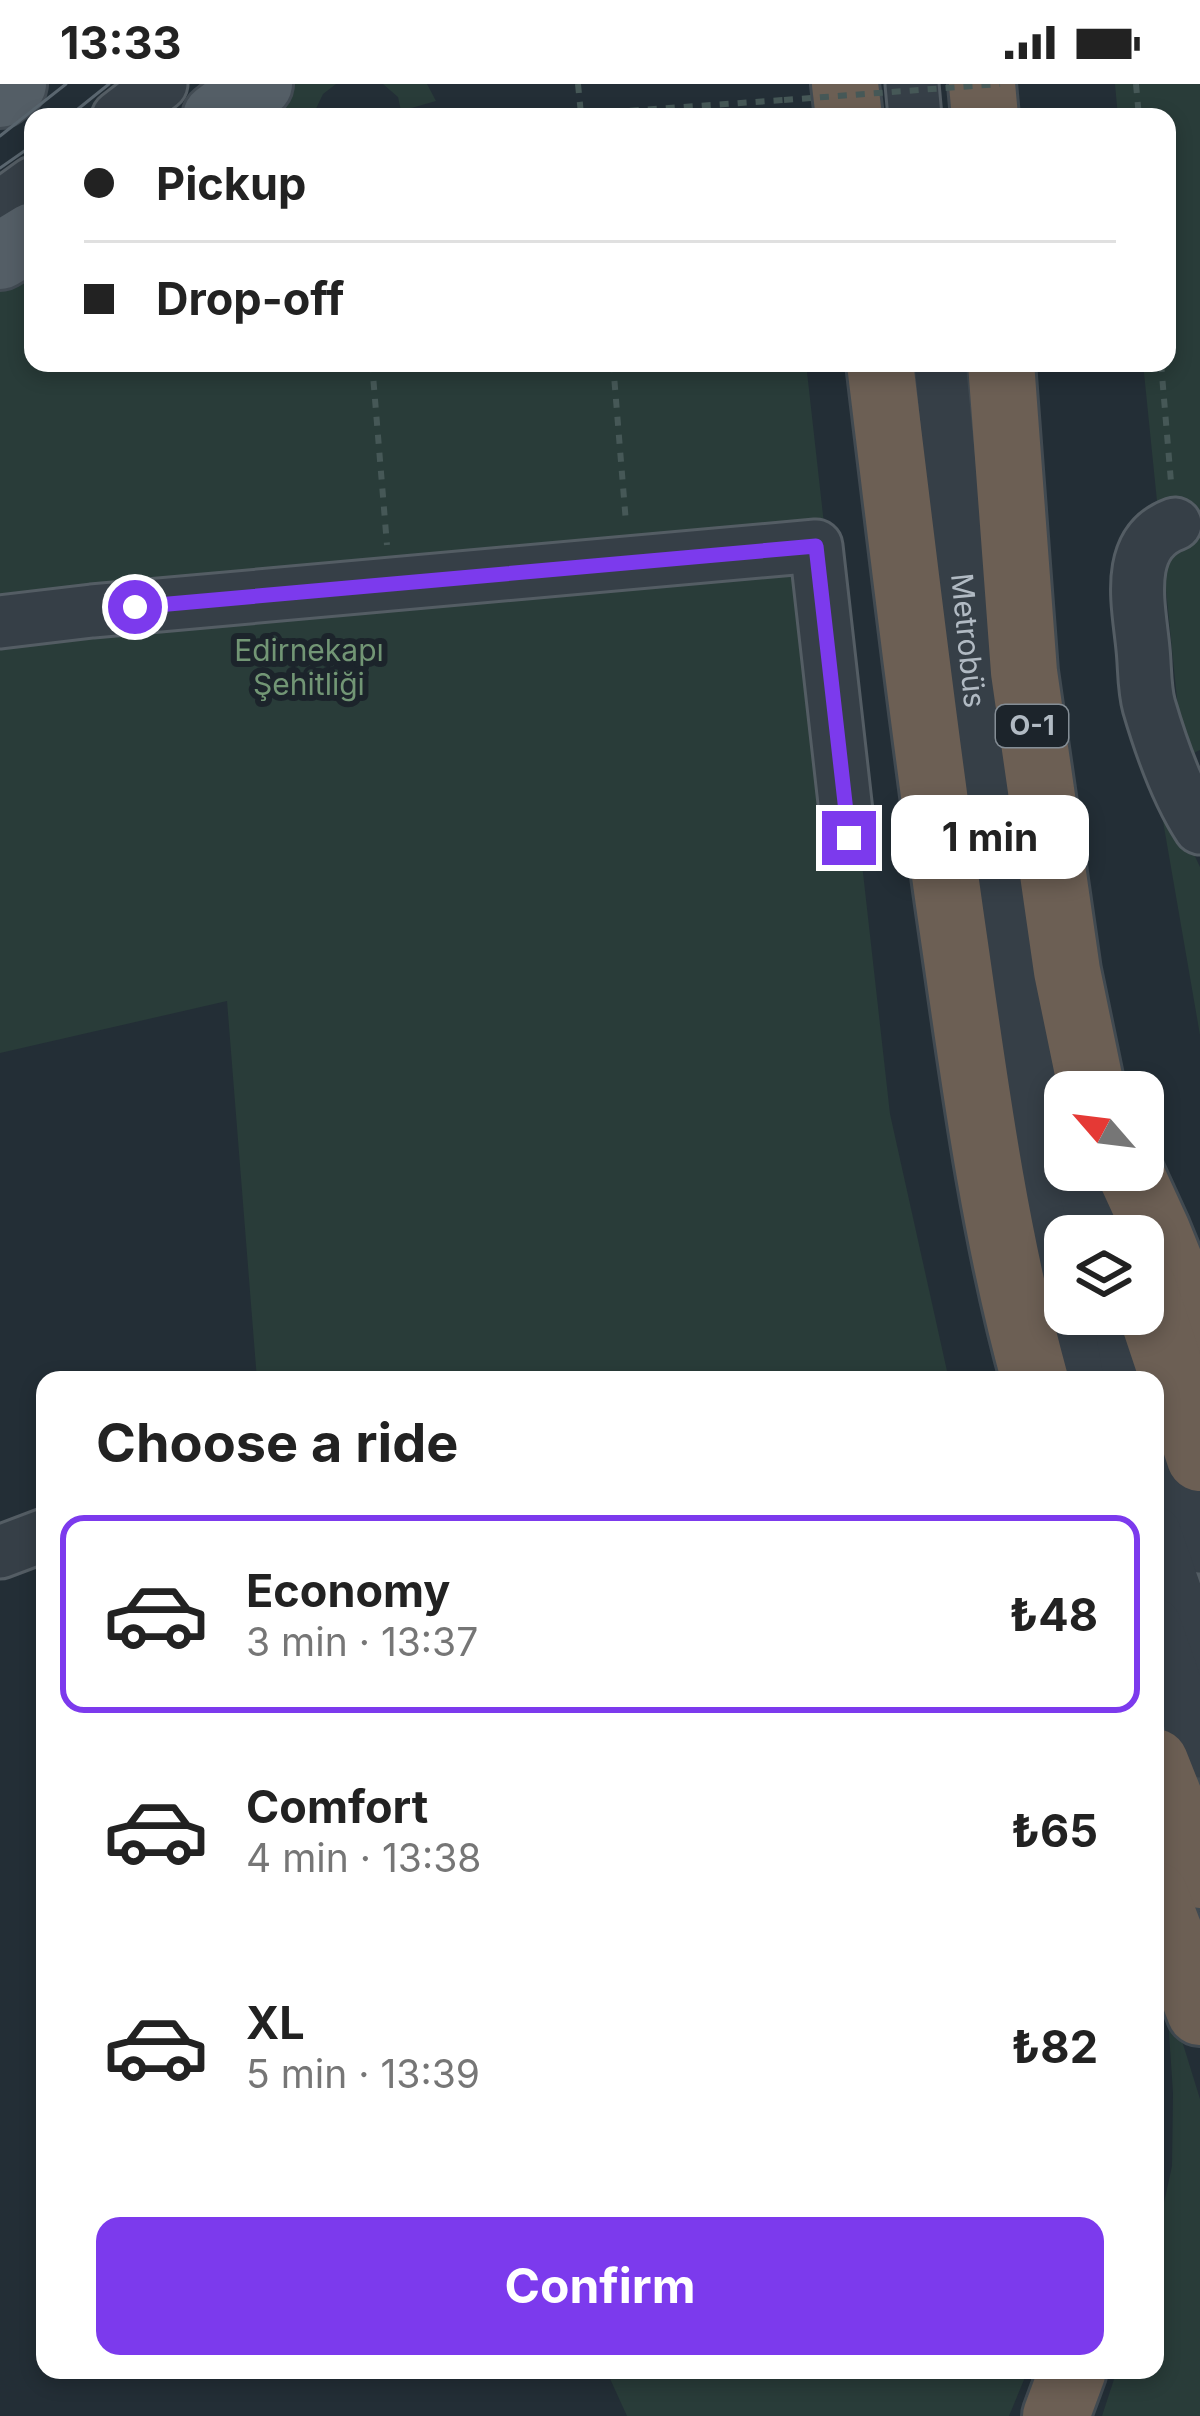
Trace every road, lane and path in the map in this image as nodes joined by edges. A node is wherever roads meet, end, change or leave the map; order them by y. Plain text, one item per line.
1 (13, 84) edge
2 (161, 84) edge
3 (259, 84) edge
4 (1000, 84) edge
5 (814, 92) edge
6 (0, 94) edge
7 (130, 108) edge
8 (228, 108) edge
9 (658, 108) edge
10 (373, 372) edge
11 (614, 372) edge
12 (881, 372) edge
13 (941, 372) edge
14 (972, 372) edge
15 (1002, 372) edge
16 (1175, 524) dead end
17 (629, 562) junction
18 (390, 584) junction
19 (0, 622) edge
20 (1200, 828) edge
21 (849, 838) dead end
22 (966, 1026) junction
23 (1077, 1071) edge
24 (1082, 1071) edge
25 (1139, 1191) edge
26 (1052, 1215) edge
27 (1095, 1335) edge
28 (1099, 1335) edge
29 (1108, 1335) edge
30 (1111, 1335) edge
31 (1159, 1335) edge
32 (1200, 1337) edge
33 (991, 1371) edge
34 (1033, 1371) edge
35 (1089, 1371) edge
36 (1100, 1371) edge
37 (1126, 1371) edge
38 (1137, 1371) edge
39 (1164, 1441) edge
40 (1200, 1458) edge
41 (36, 1538) edge
42 (1200, 1547) edge
43 (0, 1552) edge
44 (1164, 1558) edge
45 (1164, 1650) edge
46 (1200, 1661) edge
47 (1200, 1752) edge
48 (1164, 1785) edge
49 (1200, 1875) edge
50 (1164, 1918) edge
51 (1200, 2012) edge
52 (1072, 2379) edge
53 (1074, 2379) edge
54 (1055, 2416) edge
55 (1067, 2416) edge

1 - 6 main road
2 - 7 street
3 - 8 main road
4 - 5 path, bridge
5 - 9 path
10 - 18 path
11 - 17 path
12 - 22 highway
13 - 26 street, Metrobüs
14 - 23 street, Metrobüs
15 - 24 highway, O-1
16 - 20 street
17 - 18 street
17 - 21 street
18 - 19 street
22 - 33 highway
22 - 34 highway
25 - 32 highway
27 - 35 street
28 - 36 street
29 - 37 street
30 - 38 street
31 - 40 highway
39 - 42 street
41 - 43 street
44 - 46 street
45 - 47 street
48 - 49 highway
50 - 51 highway
52 - 54 highway
53 - 55 highway

